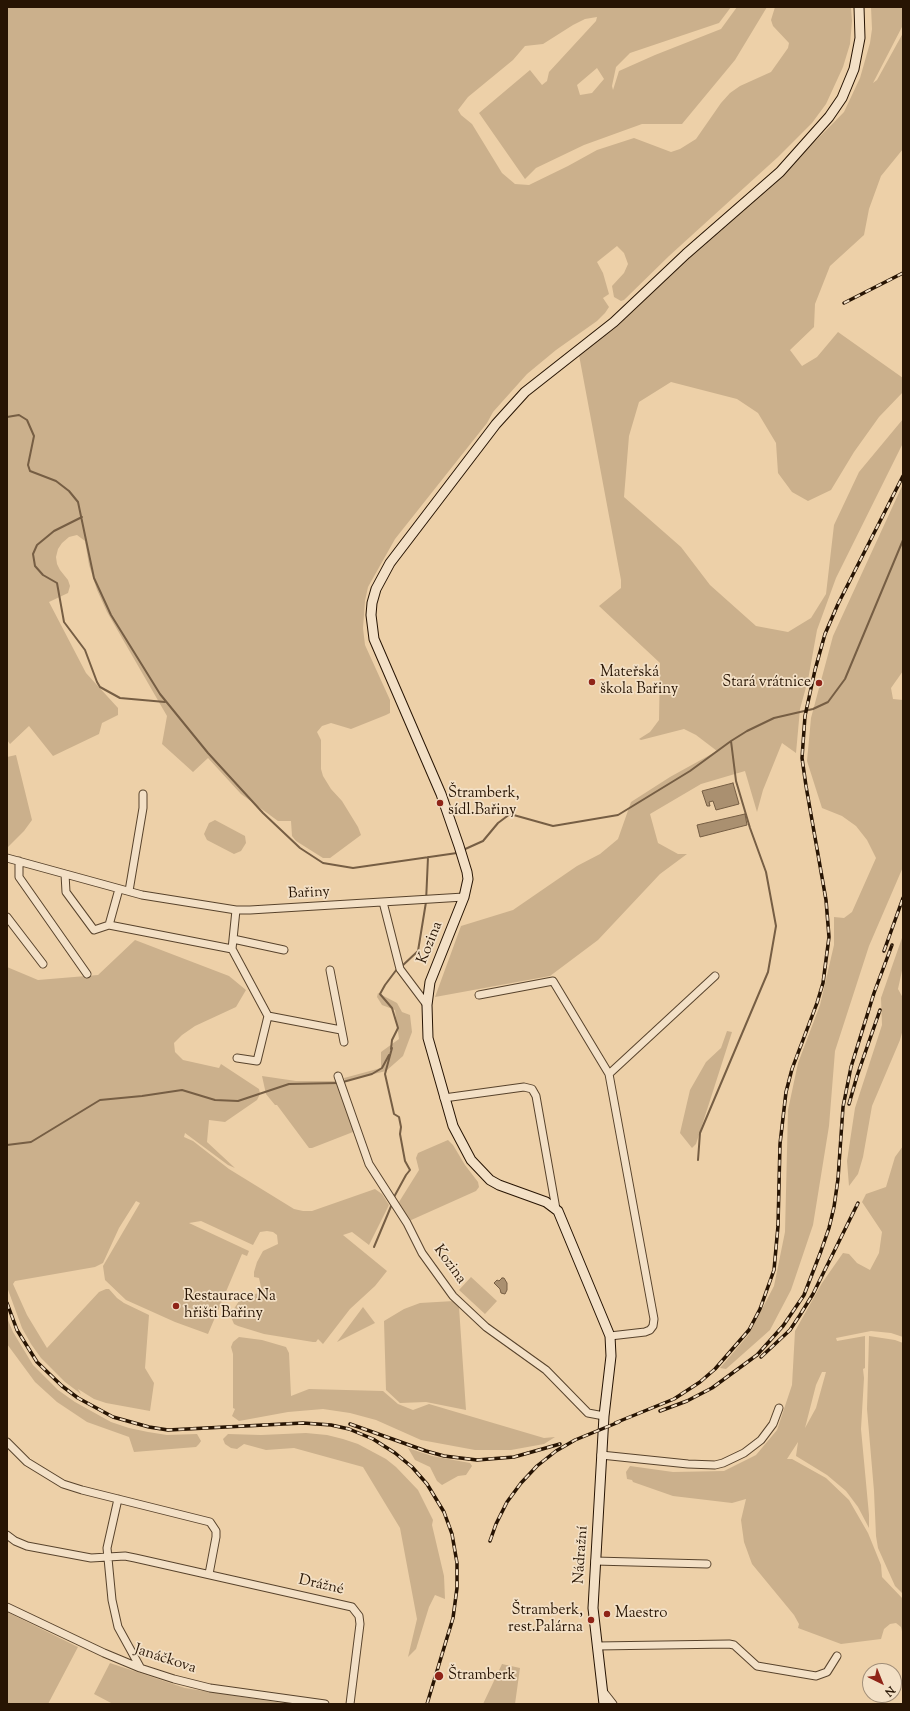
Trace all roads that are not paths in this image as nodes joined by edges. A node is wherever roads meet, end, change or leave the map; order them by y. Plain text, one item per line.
1 (859, 7) edge
2 (143, 794) dead end
3 (7, 858) edge
4 (19, 861) junction
5 (65, 874) junction
6 (119, 889) junction
7 (129, 891) junction
8 (464, 897) junction
9 (383, 902) junction
10 (236, 910) junction
11 (7, 917) edge
12 (109, 925) junction
13 (233, 939) junction
14 (232, 949) junction
15 (284, 950) dead end
16 (43, 964) dead end
17 (330, 970) dead end
18 (87, 974) dead end
19 (715, 976) dead end
20 (479, 995) dead end
21 (427, 1005) junction
22 (268, 1016) junction
23 (341, 1030) junction
24 (344, 1042) dead end
25 (237, 1058) dead end
26 (609, 1074) junction
27 (338, 1076) dead end
28 (444, 1098) junction
29 (556, 1209) junction
30 (610, 1336) junction
31 (779, 1408) dead end
32 (604, 1416) junction
33 (7, 1442) edge
34 (601, 1455) junction
35 (118, 1499) junction
36 (7, 1535) edge
37 (7, 1540) edge
38 (15, 1541) junction
39 (108, 1556) junction
40 (595, 1561) junction
41 (707, 1564) dead end
42 (209, 1574) junction
43 (7, 1607) edge
44 (597, 1646) junction
45 (837, 1656) dead end
46 (140, 1668) junction
47 (602, 1690) junction
48 (325, 1704) edge
49 (350, 1704) edge
50 (604, 1704) edge
51 (613, 1704) edge

1 - 8 main road, Kozina
2 - 7 street
3 - 4 street, Bařiny
4 - 5 street, Bařiny
4 - 18 street
5 - 6 street, Bařiny
5 - 12 street
6 - 7 street, Bařiny
6 - 12 street
7 - 10 street, Bařiny
8 - 9 street, Bařiny
8 - 21 main road, Kozina
9 - 10 street, Bařiny
9 - 21 street
10 - 13 street
11 - 16 street
12 - 14 street
13 - 14 street
13 - 15 street
14 - 22 street
17 - 23 street
19 - 26 street
20 - 26 street
21 - 28 main road, Kozina
22 - 23 street
22 - 25 street
23 - 24 street
26 - 30 street
27 - 32 street, Kozina
28 - 29 main road, Kozina
28 - 29 street
29 - 30 main road
30 - 32 main road
31 - 34 street
32 - 34 main road, Nádražní
33 - 35 street
34 - 40 main road, Nádražní
35 - 39 street
35 - 42 street
36 - 38 street, Drážné
37 - 38 street, Drážné
38 - 39 street, Drážné
39 - 42 street, Drážné
39 - 46 street
40 - 41 street
40 - 44 main road, Nádražní
42 - 49 street, Drážné
43 - 46 street, Janáčkova
44 - 45 street
44 - 47 main road, Nádražní
46 - 48 street, Janáčkova
47 - 50 main road, Nádražní
47 - 51 street

